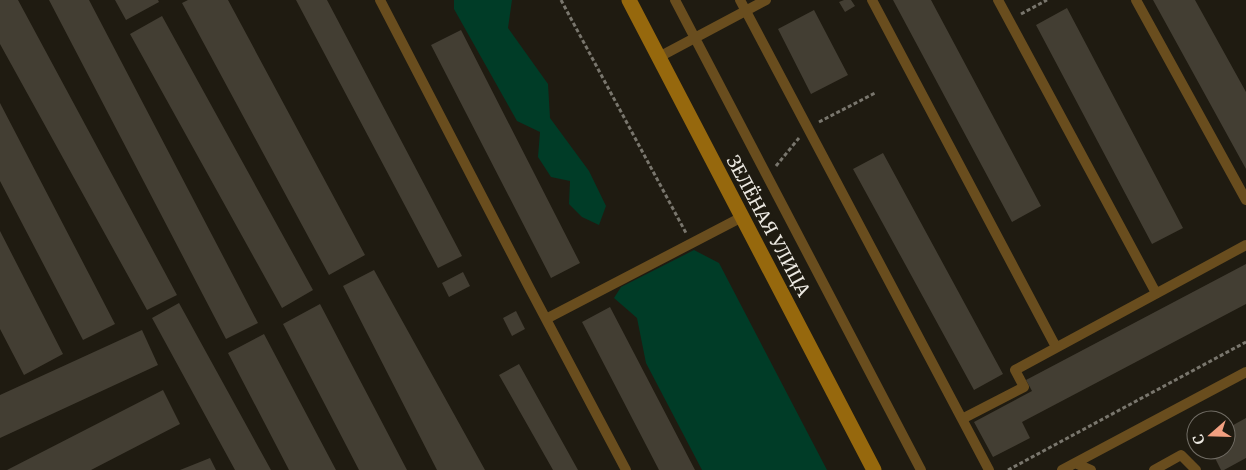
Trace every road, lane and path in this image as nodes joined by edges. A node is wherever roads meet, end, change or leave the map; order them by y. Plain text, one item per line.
1 (380, 0) edge
2 (561, 0) edge
3 (629, 0) edge
4 (675, 0) edge
5 (740, 0) edge
6 (766, 0) edge
7 (872, 0) edge
8 (998, 0) edge
9 (1047, 0) edge
10 (1136, 0) edge
11 (746, 11) junction
12 (1010, 20) junction
13 (695, 38) junction
14 (659, 57) junction
15 (1246, 200) edge
16 (742, 217) junction
17 (692, 243) junction
18 (1246, 245) edge
19 (1156, 294) junction
20 (546, 319) junction
21 (1246, 342) edge
22 (1056, 347) junction
23 (1246, 372) edge
24 (962, 419) junction
25 (1075, 463) junction
26 (626, 470) edge
27 (874, 470) edge
28 (921, 470) edge
29 (989, 470) edge
30 (1008, 470) edge
31 (1062, 470) edge
32 (1091, 470) edge
33 (1154, 470) edge
34 (1196, 470) edge

1 - 20 lane
2 - 17 path
3 - 14 main road, ЗЕЛЁНАЯ УЛИЦА
4 - 13 lane
5 - 11 lane
6 - 11 lane
7 - 22 lane
8 - 12 lane
9 - 12 path
10 - 15 lane
11 - 13 lane
11 - 24 lane
12 - 19 lane
13 - 14 lane
13 - 28 lane
14 - 16 main road, ЗЕЛЁНАЯ УЛИЦА
16 - 17 lane
16 - 27 main road, ЗЕЛЁНАЯ УЛИЦА
17 - 20 lane
18 - 19 lane
19 - 22 lane
20 - 26 lane
21 - 30 path
22 - 24 lane
23 - 25 lane
24 - 29 lane
25 - 31 lane
25 - 32 lane
33 - 34 lane

